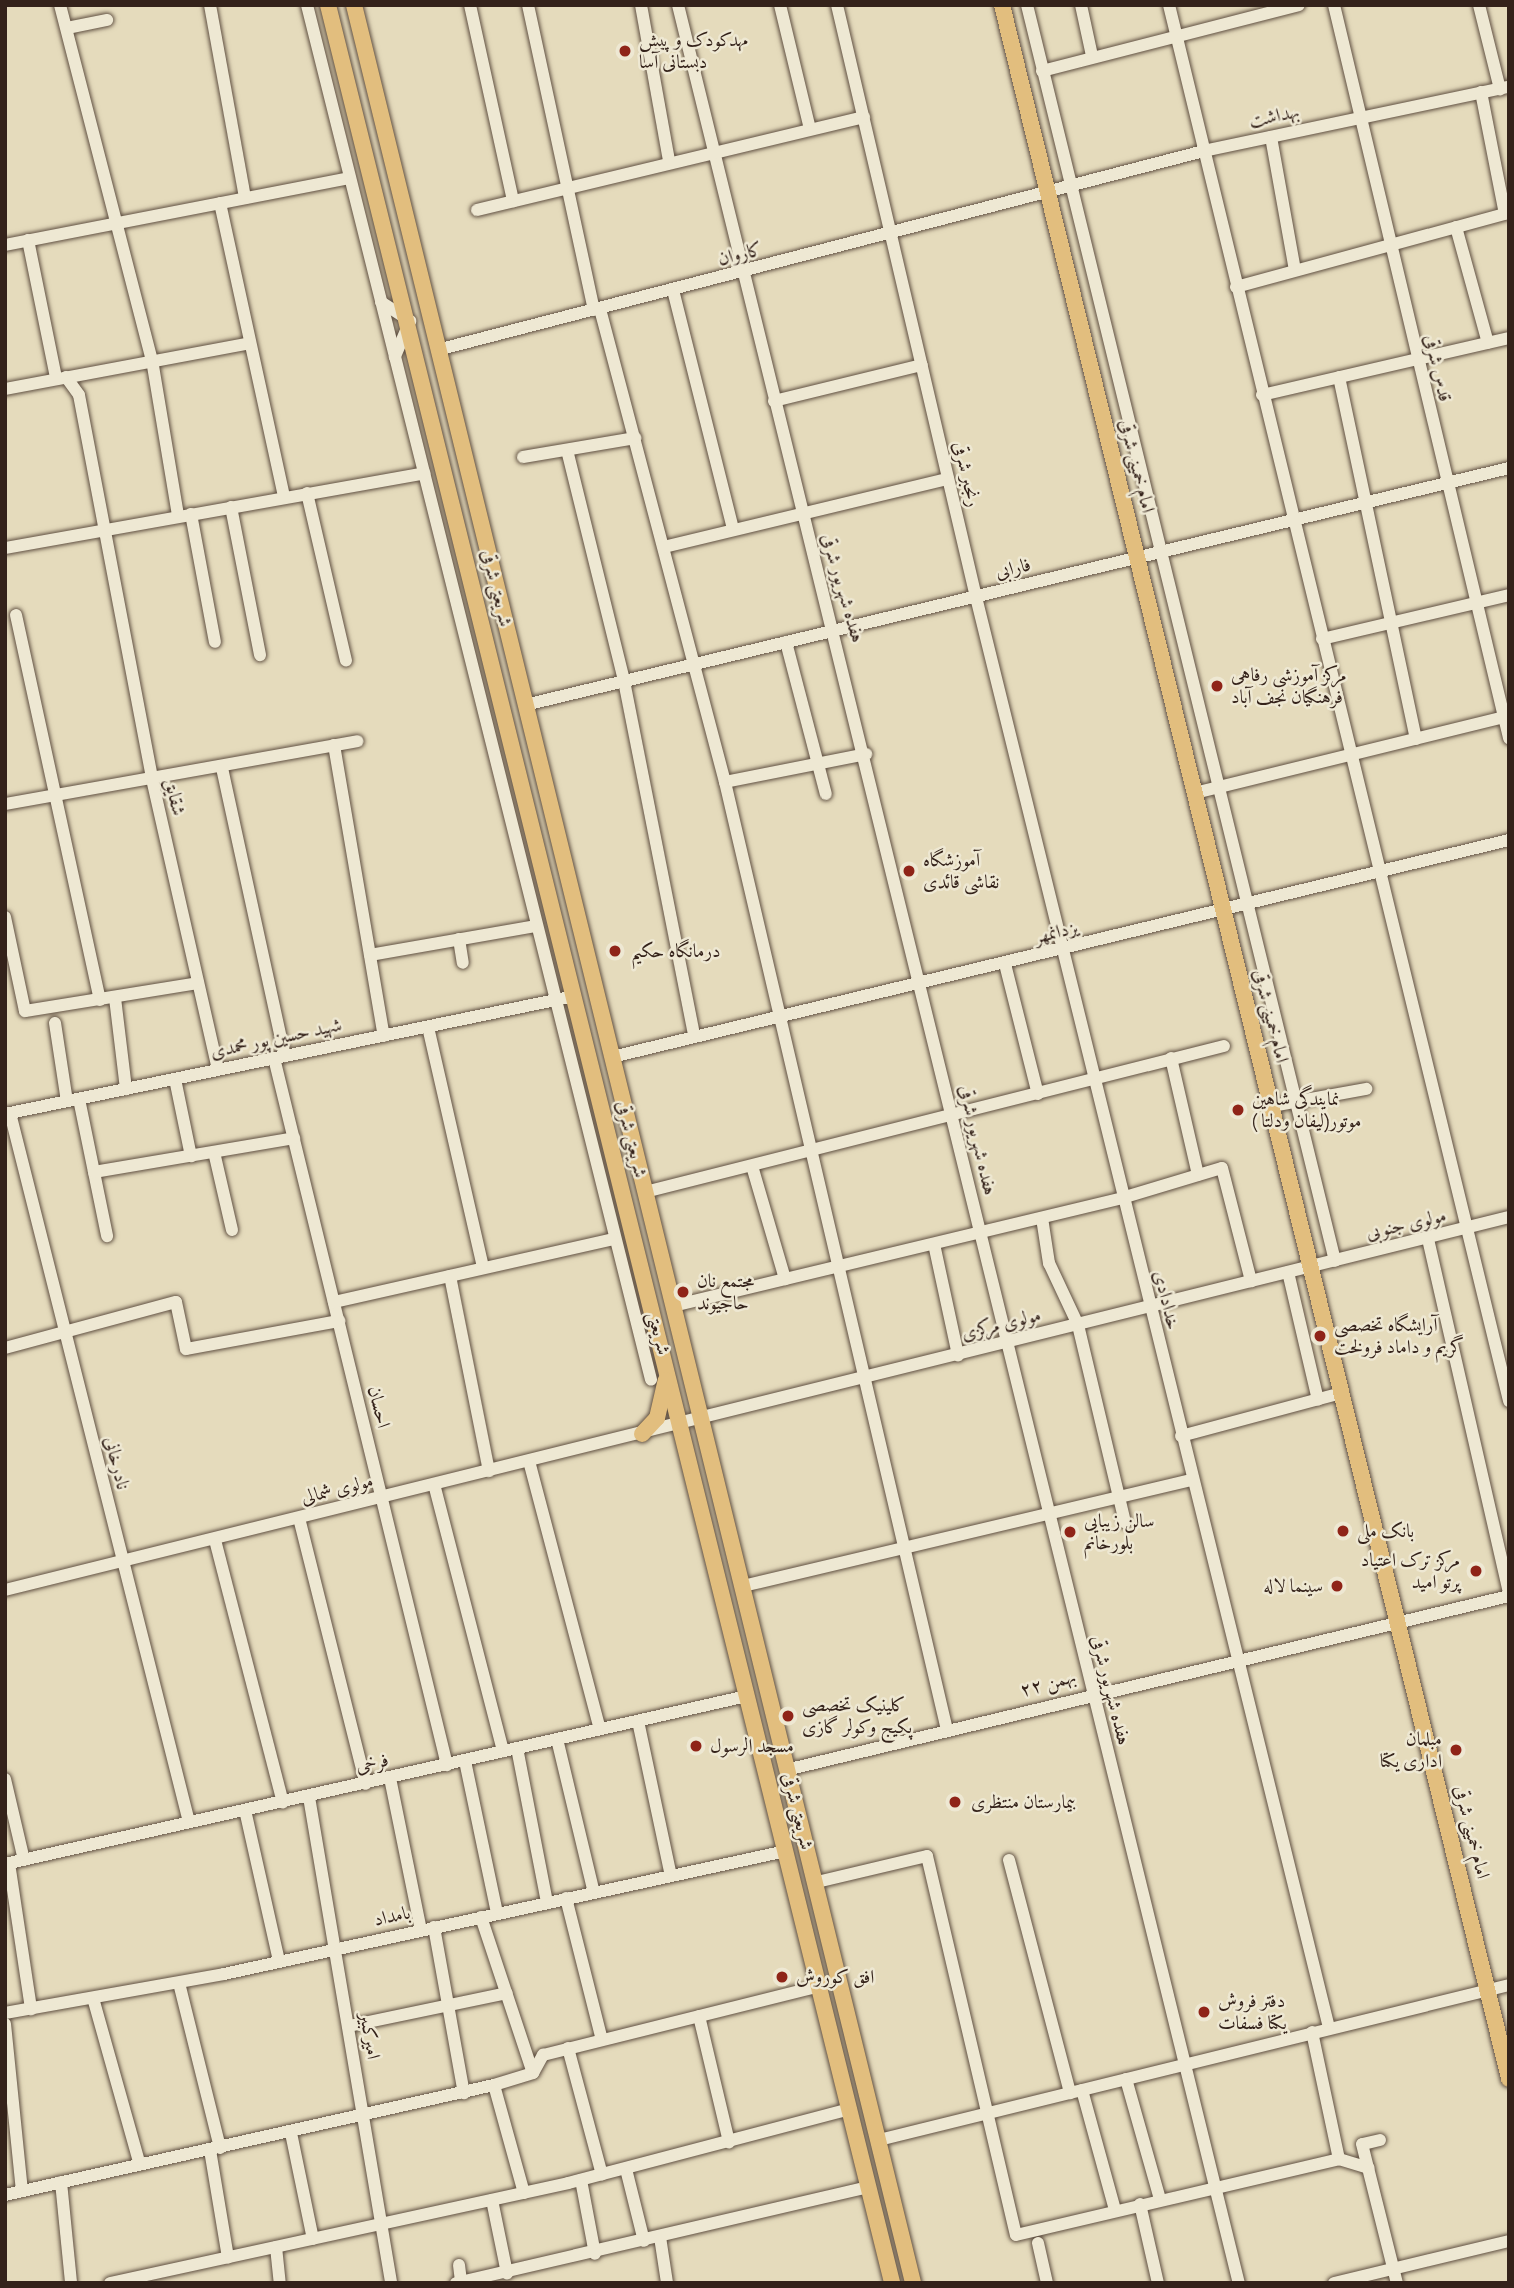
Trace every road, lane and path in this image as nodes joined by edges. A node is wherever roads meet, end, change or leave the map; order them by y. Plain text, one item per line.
1 (60, 5) edge
2 (210, 5) edge
3 (354, 5) edge
4 (470, 5) edge
5 (528, 5) edge
6 (641, 5) edge
7 (678, 5) edge
8 (780, 5) edge
9 (837, 5) edge
10 (1002, 5) edge
11 (1027, 5) edge
12 (1081, 5) edge
13 (1170, 5) edge
14 (1299, 5) edge
15 (1334, 5) edge
16 (1479, 5) edge
17 (329, 6) edge
18 (308, 10) edge
19 (107, 20) dead end
20 (66, 28) junction
21 (1177, 37) junction
22 (1092, 56) junction
23 (368, 63) junction
24 (344, 67) junction
25 (1042, 71) junction
26 (1504, 88) edge
27 (1482, 92) junction
28 (376, 94) junction
29 (351, 96) junction
30 (864, 117) junction
31 (1361, 118) junction
32 (808, 125) junction
33 (1271, 136) junction
34 (713, 150) junction
35 (1204, 151) junction
36 (669, 161) junction
37 (350, 178) junction
38 (570, 186) junction
39 (1069, 187) junction
40 (1048, 192) junction
41 (245, 198) junction
42 (513, 201) junction
43 (220, 203) junction
44 (477, 210) dead end
45 (1507, 214) edge
46 (118, 223) junction
47 (1456, 227) junction
48 (892, 236) junction
49 (29, 240) junction
50 (5, 245) edge
51 (1390, 245) junction
52 (1295, 270) junction
53 (743, 273) junction
54 (1236, 286) junction
55 (673, 290) junction
56 (381, 302) junction
57 (597, 309) junction
58 (410, 321) junction
59 (1508, 340) edge
60 (250, 343) junction
61 (1488, 343) junction
62 (441, 349) junction
63 (395, 357) junction
64 (1416, 358) junction
65 (152, 360) junction
66 (922, 365) junction
67 (1339, 377) junction
68 (61, 378) junction
69 (5, 389) edge
70 (1262, 395) junction
71 (774, 401) junction
72 (635, 438) junction
73 (567, 450) junction
74 (523, 457) dead end
75 (1509, 468) edge
76 (424, 473) junction
77 (948, 480) junction
78 (1445, 484) junction
79 (307, 493) junction
80 (284, 498) junction
81 (1367, 503) junction
82 (231, 507) junction
83 (801, 510) junction
84 (184, 515) junction
85 (1293, 521) junction
86 (733, 528) junction
87 (101, 531) junction
88 (664, 547) junction
89 (5, 548) edge
90 (1157, 554) junction
91 (1138, 558) junction
92 (1509, 595) edge
93 (975, 597) junction
94 (1475, 603) junction
95 (16, 615) dead end
96 (1392, 622) junction
97 (835, 630) junction
98 (1322, 639) junction
99 (215, 642) dead end
100 (786, 642) junction
101 (260, 655) dead end
102 (346, 662) dead end
103 (695, 664) junction
104 (624, 681) junction
105 (525, 705) junction
106 (1506, 717) edge
107 (1509, 738) edge
108 (1416, 739) junction
109 (357, 741) dead end
110 (334, 745) junction
111 (866, 754) junction
112 (1351, 757) junction
113 (818, 763) junction
114 (222, 768) junction
115 (152, 779) junction
116 (725, 782) junction
117 (1214, 788) junction
118 (1195, 793) junction
119 (826, 794) dead end
120 (56, 795) junction
121 (5, 804) edge
122 (1509, 840) edge
123 (1379, 873) junction
124 (1244, 906) junction
125 (1224, 911) junction
126 (5, 917) edge
127 (537, 926) junction
128 (459, 939) junction
129 (1062, 950) junction
130 (370, 955) junction
131 (463, 963) dead end
132 (1004, 964) junction
133 (198, 983) junction
134 (923, 983) junction
135 (575, 996) junction
136 (115, 998) junction
137 (100, 1000) junction
138 (555, 1001) junction
139 (780, 1014) junction
140 (55, 1023) dead end
141 (428, 1027) junction
142 (384, 1036) junction
143 (694, 1036) junction
144 (1224, 1046) dead end
145 (280, 1057) junction
146 (612, 1058) junction
147 (1171, 1058) junction
148 (218, 1070) junction
149 (175, 1079) junction
150 (1093, 1079) junction
151 (126, 1089) junction
152 (1366, 1089) dead end
153 (1038, 1094) junction
154 (73, 1100) junction
155 (1294, 1102) junction
156 (1272, 1106) junction
157 (7, 1113) edge
158 (954, 1116) junction
159 (294, 1138) junction
160 (812, 1151) junction
161 (214, 1152) junction
162 (191, 1156) junction
163 (752, 1166) junction
164 (94, 1172) junction
165 (1198, 1175) junction
166 (645, 1192) junction
167 (1122, 1198) junction
168 (1509, 1217) edge
169 (1042, 1218) junction
170 (232, 1230) dead end
171 (1466, 1230) junction
172 (980, 1233) junction
173 (107, 1236) dead end
174 (1428, 1238) junction
175 (614, 1240) junction
176 (934, 1244) junction
177 (1335, 1261) junction
178 (839, 1266) junction
179 (1311, 1266) junction
180 (483, 1268) junction
181 (1288, 1272) junction
182 (450, 1276) junction
183 (785, 1279) junction
184 (1251, 1281) junction
185 (647, 1290) junction
186 (629, 1295) junction
187 (334, 1301) junction
188 (673, 1306) junction
189 (1149, 1307) junction
190 (339, 1321) junction
191 (1079, 1325) junction
192 (64, 1329) junction
193 (682, 1342) junction
194 (1007, 1343) junction
195 (5, 1348) edge
196 (661, 1348) junction
197 (958, 1354) junction
198 (666, 1370) junction
199 (864, 1378) junction
200 (651, 1380) dead end
201 (1342, 1393) junction
202 (1318, 1400) junction
203 (1509, 1401) edge
204 (701, 1420) junction
205 (680, 1425) junction
206 (642, 1434) junction
207 (1181, 1436) junction
208 (529, 1461) junction
209 (489, 1471) junction
210 (1192, 1480) junction
211 (434, 1484) junction
212 (1119, 1496) junction
213 (382, 1497) junction
214 (1048, 1512) junction
215 (299, 1518) junction
216 (725, 1518) junction
217 (704, 1522) junction
218 (1125, 1522) dead end
219 (215, 1540) junction
220 (905, 1549) junction
221 (123, 1564) junction
222 (743, 1586) junction
223 (5, 1590) edge
224 (1509, 1595) edge
225 (1400, 1623) junction
226 (1237, 1658) junction
227 (1091, 1692) junction
228 (747, 1696) junction
229 (638, 1721) junction
230 (600, 1729) junction
231 (947, 1730) junction
232 (557, 1739) junction
233 (517, 1748) junction
234 (503, 1751) junction
235 (465, 1761) junction
236 (447, 1765) junction
237 (790, 1769) junction
238 (390, 1778) junction
239 (5, 1779) edge
240 (366, 1784) junction
241 (309, 1797) junction
242 (283, 1802) junction
243 (245, 1810) junction
244 (189, 1822) junction
245 (786, 1851) junction
246 (24, 1860) junction
247 (1009, 1860) dead end
248 (7, 1863) edge
249 (671, 1876) junction
250 (817, 1882) junction
251 (594, 1892) junction
252 (566, 1898) junction
253 (547, 1902) junction
254 (497, 1913) junction
255 (481, 1917) junction
256 (427, 1928) junction
257 (335, 1948) junction
258 (279, 1961) junction
259 (179, 1983) junction
260 (1509, 1985) edge
261 (820, 1986) junction
262 (1487, 1990) junction
263 (507, 1993) junction
264 (93, 1998) junction
265 (448, 2005) junction
266 (31, 2009) junction
267 (5, 2013) edge
268 (699, 2016) junction
269 (5, 2024) edge
270 (349, 2026) junction
271 (1329, 2028) junction
272 (1312, 2032) junction
273 (602, 2040) junction
274 (568, 2048) junction
275 (1182, 2065) junction
276 (533, 2073) junction
277 (1126, 2079) junction
278 (1509, 2079) edge
279 (495, 2085) junction
280 (1076, 2091) junction
281 (464, 2093) junction
282 (850, 2109) junction
283 (990, 2113) junction
284 (365, 2116) junction
285 (291, 2133) junction
286 (879, 2140) junction
287 (1380, 2140) dead end
288 (729, 2142) junction
289 (215, 2149) junction
290 (1339, 2159) junction
291 (140, 2165) junction
292 (1368, 2168) junction
293 (626, 2169) junction
294 (602, 2175) junction
295 (581, 2180) junction
296 (61, 2182) junction
297 (1214, 2185) junction
298 (869, 2186) junction
299 (22, 2191) junction
300 (524, 2193) junction
301 (5, 2194) edge
302 (1160, 2199) junction
303 (492, 2200) junction
304 (1140, 2204) junction
305 (1115, 2210) junction
306 (382, 2224) junction
307 (660, 2238) junction
308 (313, 2239) junction
309 (644, 2241) junction
310 (1509, 2241) edge
311 (1038, 2244) dead end
312 (276, 2247) junction
313 (595, 2254) junction
314 (228, 2257) junction
315 (459, 2265) dead end
316 (1395, 2268) junction
317 (508, 2273) junction
318 (459, 2282) edge
319 (71, 2283) edge
320 (110, 2283) edge
321 (280, 2283) edge
322 (391, 2283) edge
323 (667, 2283) edge
324 (892, 2283) edge
325 (913, 2283) edge
326 (1047, 2283) edge
327 (1158, 2283) edge
328 (1239, 2283) edge
329 (1334, 2283) edge
330 (1397, 2283) edge

1 - 20 street
2 - 41 street
3 - 23 main road, شریعتی شرقی
4 - 42 street
5 - 38 street
6 - 36 street
7 - 34 street, هفده شهریور شرقی
8 - 32 street
9 - 30 street, رنجبر شرقی
10 - 40 main road, امام خمینی شرقی
11 - 25 street
12 - 22 street
13 - 21 street
14 - 21 street
15 - 31 street, قدس شرقی
16 - 26 street
17 - 18 street
17 - 24 main road, شریعتی شرقی
18 - 37 street
19 - 20 street
20 - 46 street
21 - 22 street
21 - 35 street
22 - 25 street
23 - 24 main road
23 - 28 main road, شریعتی شرقی
24 - 29 main road, شریعتی شرقی
25 - 39 street
26 - 27 street, بهداشت
27 - 31 street, بهداشت
27 - 45 street
28 - 29 main road
28 - 62 main road, شریعتی شرقی
29 - 58 main road, شریعتی شرقی
30 - 32 street
30 - 48 street, رنجبر شرقی
31 - 33 street, بهداشت
31 - 51 street, قدس شرقی
32 - 34 street
33 - 35 street, بهداشت
33 - 52 street
34 - 36 street
34 - 53 street, هفده شهریور شرقی
35 - 39 street, بهداشت
35 - 54 street
36 - 38 street
37 - 41 street
37 - 56 street
38 - 42 street
38 - 57 street
39 - 40 street, بهداشت
39 - 90 street
40 - 48 street, کاروان
40 - 91 main road, امام خمینی شرقی
41 - 43 street
42 - 44 street
43 - 46 street
43 - 60 street
45 - 47 street
46 - 49 street
46 - 65 street
47 - 51 street
47 - 61 street
48 - 53 street, کاروان
48 - 66 street, رنجبر شرقی
49 - 50 street
49 - 68 street, شقایق
51 - 52 street
51 - 64 street, قدس شرقی
52 - 54 street
53 - 55 street, کاروان
53 - 71 street, هفده شهریور شرقی
54 - 70 street
55 - 57 street, کاروان
55 - 86 street
56 - 58 street
56 - 63 street
57 - 62 street, کاروان
57 - 72 street
58 - 63 street
58 - 135 main road, شریعتی شرقی
59 - 61 street
60 - 65 street
60 - 80 street
61 - 64 street
62 - 105 main road, شریعتی شرقی
63 - 76 street
64 - 67 street
64 - 78 street, قدس شرقی
65 - 68 street
65 - 84 street
66 - 71 street
66 - 77 street, رنجبر شرقی
67 - 70 street
67 - 81 street
68 - 69 street
68 - 87 street, شقایق
70 - 85 street
71 - 83 street, هفده شهریور شرقی
72 - 73 street
72 - 88 street
73 - 74 street
73 - 104 street
75 - 78 street, فارابی
76 - 79 street
76 - 127 street
77 - 83 street
77 - 93 street, رنجبر شرقی
78 - 81 street, فارابی
78 - 94 street, قدس شرقی
79 - 80 street
79 - 102 street
80 - 82 street
81 - 85 street, فارابی
81 - 96 street
82 - 84 street
82 - 101 street
83 - 86 street
83 - 97 street, هفده شهریور شرقی
84 - 87 street
84 - 99 street
85 - 90 street, فارابی
85 - 98 street
86 - 88 street
87 - 89 street
87 - 115 street, شقایق
88 - 103 street
90 - 91 street, فارابی
90 - 117 street
91 - 93 street, فارابی
91 - 118 main road, امام خمینی شرقی
92 - 94 street
93 - 97 street, فارابی
93 - 129 street, رنجبر شرقی
94 - 96 street
94 - 106 street, قدس شرقی
95 - 120 street
96 - 98 street
96 - 108 street
97 - 100 street, فارابی
97 - 111 street, هفده شهریور شرقی
98 - 112 street
100 - 103 street, فارابی
100 - 113 street
103 - 104 street, فارابی
103 - 116 street
104 - 105 street, فارابی
104 - 143 street
105 - 146 main road, شریعتی شرقی
106 - 107 street, قدس شرقی
106 - 108 street
108 - 112 street
109 - 110 street
110 - 114 street
110 - 130 street
111 - 113 street
111 - 134 street, هفده شهریور شرقی
112 - 117 street
112 - 123 street
113 - 116 street
113 - 119 street
114 - 115 street
114 - 145 street, احسان
115 - 120 street
115 - 133 street, شقایق
116 - 139 street
117 - 118 street
117 - 124 street
118 - 125 main road, امام خمینی شرقی
120 - 121 street
120 - 137 street
122 - 123 street, یزدانمهر
123 - 124 street, یزدانمهر
123 - 171 street
124 - 125 street, یزدانمهر
124 - 155 street
125 - 129 street, یزدانمهر
125 - 156 main road, امام خمینی شرقی
126 - 137 street
127 - 128 street
127 - 138 street
128 - 130 street
128 - 131 street
129 - 132 street, یزدانمهر
129 - 150 street, خدادادی
130 - 142 street
132 - 134 street, یزدانمهر
132 - 153 street
133 - 136 street
133 - 148 street, شقایق
134 - 139 street, یزدانمهر
134 - 158 street, هفده شهریور شرقی
135 - 138 street, شهید حسین پور محمدی
135 - 185 main road, شریعتی شرقی
136 - 137 street
136 - 151 street
138 - 141 street, شهید حسین پور محمدی
138 - 175 street
139 - 143 street, یزدانمهر
139 - 160 street
140 - 154 street
141 - 142 street, شهید حسین پور محمدی
141 - 180 street
142 - 145 street, شهید حسین پور محمدی
143 - 146 street, یزدانمهر
144 - 147 street
145 - 148 street, شهید حسین پور محمدی
145 - 159 street, احسان
146 - 166 main road, شریعتی شرقی
147 - 150 street
147 - 165 street
148 - 149 street, شهید حسین پور محمدی
149 - 151 street, شهید حسین پور محمدی
149 - 162 street
150 - 153 street
150 - 167 street, خدادادی
151 - 154 street, شهید حسین پور محمدی
152 - 155 street
153 - 158 street
154 - 157 street, شهید حسین پور محمدی
154 - 164 street
155 - 156 street
155 - 177 street
156 - 179 main road, امام خمینی شرقی
157 - 192 street, نادرخانی
158 - 160 street
158 - 172 street, هفده شهریور شرقی
159 - 161 street
159 - 187 street, احسان
160 - 163 street
160 - 178 street
161 - 162 street
161 - 170 street
162 - 164 street
163 - 166 street
163 - 183 street
164 - 173 street
165 - 167 street
165 - 184 street
166 - 188 main road, شریعتی شرقی
167 - 169 street
167 - 189 street, خدادادی
168 - 171 street, مولوی جنوبی
169 - 172 street
169 - 191 street
171 - 174 street, مولوی جنوبی
171 - 203 street
172 - 176 street
172 - 194 street, هفده شهریور شرقی
174 - 177 street, مولوی جنوبی
174 - 224 street
175 - 180 street
175 - 186 street
176 - 178 street
176 - 197 street
177 - 179 street, مولوی جنوبی
178 - 183 street
178 - 199 street
179 - 181 street, مولوی مرکزی
179 - 201 main road, امام خمینی شرقی
180 - 182 street
181 - 184 street, مولوی مرکزی
181 - 202 street
182 - 187 street
182 - 209 street
183 - 188 street
184 - 189 street, مولوی مرکزی
185 - 186 street
185 - 196 main road, شریعتی شرقی
186 - 200 street, شریعتی
187 - 190 street, احسان
188 - 193 main road, شریعتی شرقی
189 - 191 street, مولوی مرکزی
189 - 207 street, خدادادی
190 - 192 street
190 - 213 street, احسان
191 - 194 street, مولوی مرکزی
191 - 212 street
192 - 195 street
192 - 221 street, نادرخانی
193 - 196 main road
193 - 204 main road, شریعتی شرقی
194 - 197 street, مولوی مرکزی
194 - 214 street, هفده شهریور شرقی
196 - 198 main road, شریعتی شرقی
197 - 199 street, مولوی مرکزی
198 - 205 main road, شریعتی شرقی
198 - 206 main road
199 - 204 street, مولوی مرکزی
199 - 220 street
201 - 202 street
201 - 225 main road, امام خمینی شرقی
202 - 207 street
204 - 205 street, مولوی مرکزی
204 - 216 main road, شریعتی شرقی
205 - 206 street, مولوی شمالی
205 - 217 main road, شریعتی شرقی
206 - 208 street, مولوی شمالی
207 - 210 street, خدادادی
208 - 209 street, مولوی شمالی
208 - 230 street
209 - 211 street, مولوی شمالی
210 - 212 street
210 - 226 street, خدادادی
211 - 213 street, مولوی شمالی
211 - 234 street
212 - 214 street
212 - 218 street
213 - 215 street, مولوی شمالی
213 - 236 street, احسان
214 - 220 street
214 - 227 street, هفده شهریور شرقی
215 - 219 street, مولوی شمالی
215 - 240 street
216 - 217 main road
216 - 222 main road, شریعتی شرقی
217 - 228 main road, شریعتی شرقی
219 - 221 street, مولوی شمالی
219 - 242 street
220 - 222 street
220 - 231 street
221 - 223 street, مولوی شمالی
221 - 244 street, نادرخانی
222 - 237 main road, شریعتی شرقی
224 - 225 street, ۲۲ بهمن
225 - 226 street, ۲۲ بهمن
225 - 262 main road, امام خمینی شرقی
226 - 227 street, ۲۲ بهمن
226 - 271 street, خدادادی
227 - 231 street, ۲۲ بهمن
227 - 275 street, هفده شهریور شرقی
228 - 229 street, فرخی
228 - 245 main road, شریعتی شرقی
229 - 230 street, فرخی
229 - 249 street
230 - 232 street, فرخی
231 - 237 street, ۲۲ بهمن
232 - 233 street, فرخی
232 - 251 street
233 - 234 street, فرخی
233 - 253 street
234 - 235 street, فرخی
235 - 236 street, فرخی
235 - 254 street
236 - 238 street, فرخی
237 - 250 main road, شریعتی شرقی
238 - 240 street, فرخی
238 - 256 street
239 - 246 street
240 - 241 street, فرخی
241 - 242 street, فرخی
241 - 257 street, امیرکبیر
242 - 243 street, فرخی
243 - 244 street, فرخی
243 - 258 street
244 - 246 street, فرخی
245 - 249 street, بامداد
245 - 261 main road, شریعتی شرقی
246 - 248 street, فرخی
247 - 280 street
248 - 266 street
249 - 251 street, بامداد
250 - 283 street
250 - 286 main road, شریعتی شرقی
251 - 252 street, بامداد
252 - 253 street, بامداد
252 - 273 street
253 - 254 street, بامداد
254 - 255 street, بامداد
255 - 256 street, بامداد
255 - 263 street
256 - 257 street, بامداد
256 - 265 street
257 - 258 street, بامداد
257 - 270 street, امیرکبیر
258 - 259 street, بامداد
259 - 264 street, بامداد
259 - 289 street
260 - 262 street
261 - 268 street
261 - 282 main road, شریعتی شرقی
262 - 271 street
262 - 278 main road, امام خمینی شرقی
263 - 265 street
263 - 276 street
264 - 266 street, بامداد
264 - 291 street
265 - 270 street
265 - 281 street
266 - 267 street, بامداد
268 - 273 street
268 - 288 street
269 - 299 street
270 - 284 street, امیرکبیر
271 - 272 street
272 - 275 street
272 - 290 street
273 - 274 street
274 - 276 street
274 - 294 street
275 - 277 street
275 - 297 street, هفده شهریور شرقی
276 - 279 street
277 - 280 street
277 - 302 street
279 - 281 street
279 - 300 street
280 - 283 street
280 - 305 street
281 - 284 street
282 - 288 street
282 - 298 main road, شریعتی شرقی
283 - 286 street
283 - 305 street
284 - 285 street
284 - 306 street, امیرکبیر
285 - 289 street
285 - 308 street
286 - 325 main road, شریعتی شرقی
287 - 292 street
288 - 293 street
289 - 291 street
289 - 314 street
290 - 292 street
290 - 297 street
291 - 296 street
292 - 316 street
293 - 294 street
293 - 309 street
294 - 295 street
295 - 300 street
295 - 313 street
296 - 299 street
296 - 319 street
297 - 302 street
297 - 328 street, هفده شهریور شرقی
298 - 307 street
298 - 324 main road, شریعتی شرقی
299 - 301 street
300 - 303 street
302 - 304 street
303 - 306 street
303 - 317 street
304 - 305 street
304 - 327 street
306 - 308 street
306 - 322 street, امیرکبیر
307 - 309 street
307 - 323 street
308 - 312 street
309 - 313 street
310 - 316 street
311 - 326 street
312 - 314 street
312 - 321 street
313 - 317 street
314 - 320 street
315 - 318 street
316 - 329 street
316 - 330 street
317 - 318 street

